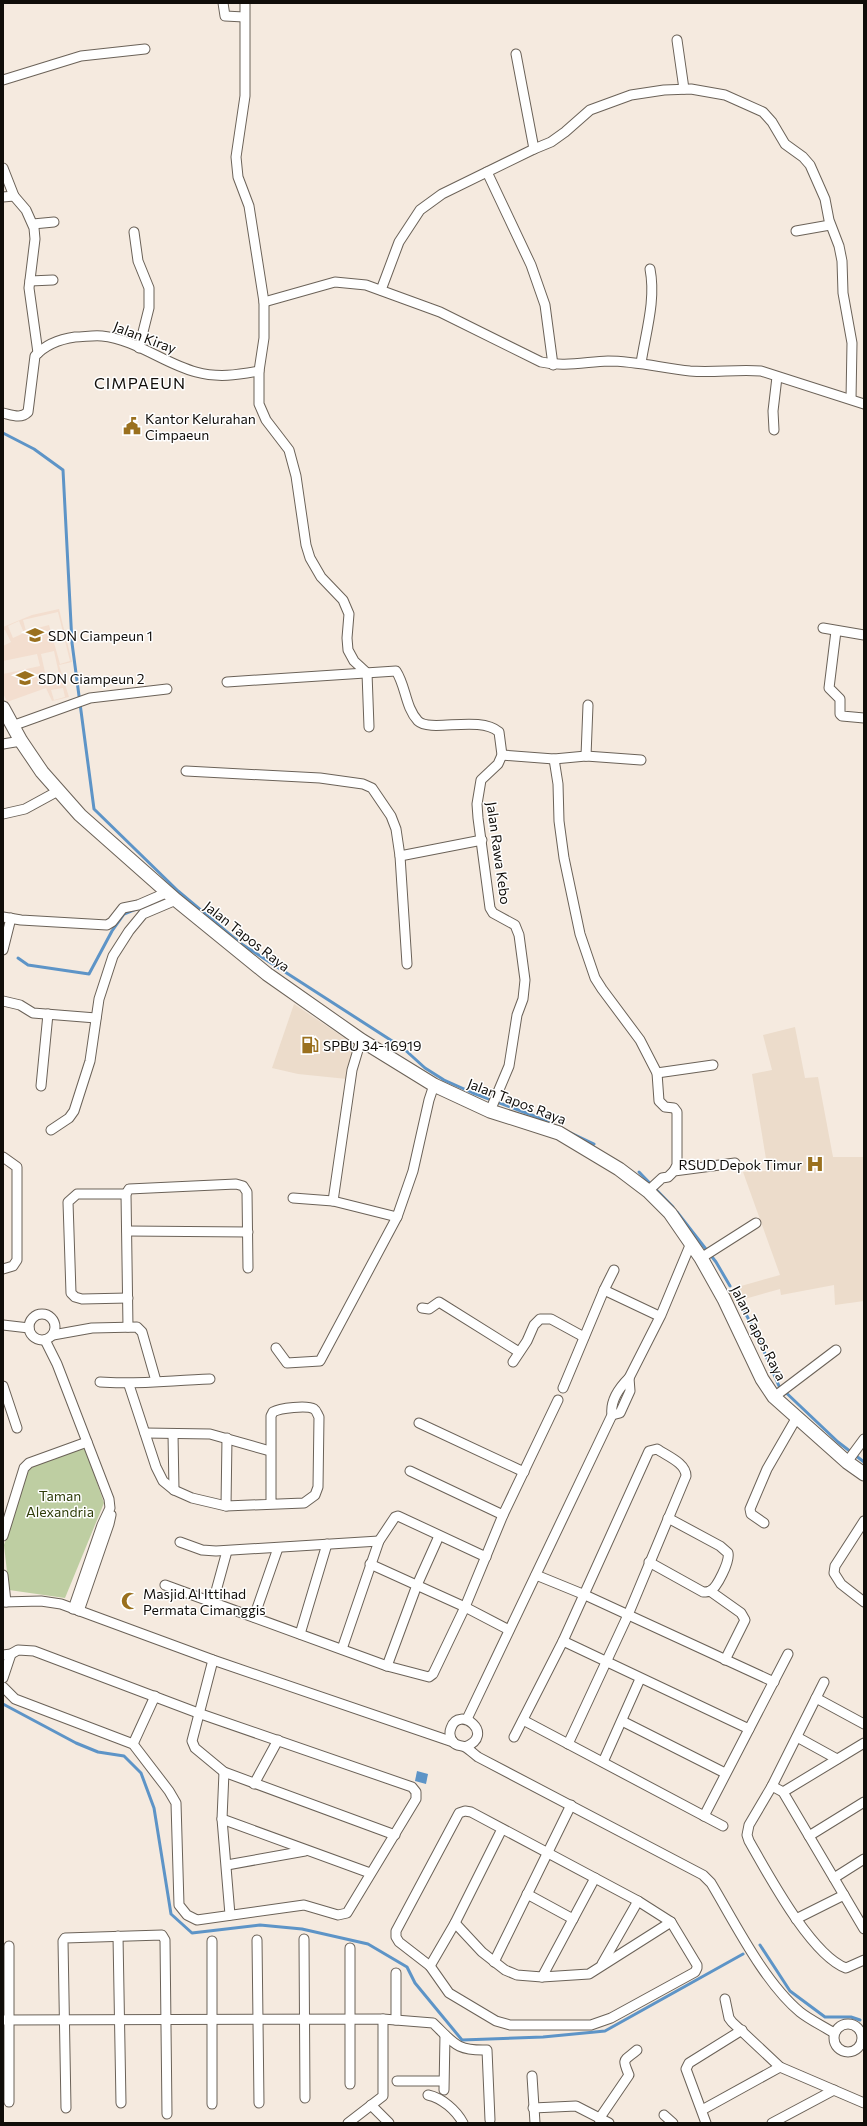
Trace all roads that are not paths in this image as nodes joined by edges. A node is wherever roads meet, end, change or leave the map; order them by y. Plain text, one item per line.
1 (223, 3) edge
2 (244, 3) edge
3 (244, 16) junction
4 (677, 40) dead end
5 (145, 49) dead end
6 (516, 54) dead end
7 (3, 80) edge
8 (684, 89) junction
9 (534, 149) junction
10 (3, 168) edge
11 (487, 172) junction
12 (14, 196) junction
13 (3, 197) edge
14 (54, 222) dead end
15 (33, 224) junction
16 (830, 225) junction
17 (796, 231) dead end
18 (134, 232) dead end
19 (650, 268) dead end
20 (53, 280) dead end
21 (30, 281) junction
22 (381, 290) junction
23 (264, 302) junction
24 (139, 348) junction
25 (38, 353) junction
26 (641, 362) junction
27 (553, 365) junction
28 (259, 371) junction
29 (777, 377) junction
30 (851, 399) junction
31 (864, 404) edge
32 (3, 413) edge
33 (774, 430) dead end
34 (823, 628) dead end
35 (836, 631) junction
36 (864, 635) edge
37 (367, 673) junction
38 (227, 682) dead end
39 (167, 689) dead end
40 (588, 705) dead end
41 (3, 708) edge
42 (864, 718) edge
43 (12, 726) junction
44 (369, 726) dead end
45 (21, 741) junction
46 (3, 744) edge
47 (502, 755) junction
48 (586, 756) junction
49 (554, 759) junction
50 (641, 760) dead end
51 (186, 771) dead end
52 (58, 791) junction
53 (3, 814) edge
54 (482, 840) junction
55 (400, 856) junction
56 (172, 896) junction
57 (7, 918) edge
58 (3, 950) edge
59 (407, 964) dead end
60 (3, 1001) edge
61 (48, 1014) junction
62 (96, 1018) junction
63 (361, 1040) junction
64 (713, 1065) dead end
65 (657, 1073) junction
66 (434, 1085) junction
67 (41, 1086) dead end
68 (492, 1108) junction
69 (51, 1130) dead end
70 (3, 1157) edge
71 (735, 1163) dead end
72 (674, 1171) junction
73 (649, 1190) junction
74 (126, 1194) junction
75 (293, 1198) dead end
76 (333, 1201) junction
77 (397, 1217) junction
78 (756, 1223) dead end
79 (127, 1231) junction
80 (248, 1232) junction
81 (691, 1243) junction
82 (707, 1254) junction
83 (248, 1268) dead end
84 (3, 1269) edge
85 (614, 1270) dead end
86 (604, 1290) junction
87 (128, 1298) junction
88 (422, 1308) dead end
89 (659, 1316) junction
90 (3, 1325) edge
91 (128, 1327) junction
92 (29, 1328) junction
93 (53, 1335) junction
94 (584, 1337) junction
95 (45, 1340) junction
96 (276, 1348) dead end
97 (836, 1350) dead end
98 (519, 1352) junction
99 (513, 1362) dead end
100 (210, 1379) dead end
101 (156, 1381) junction
102 (100, 1382) dead end
103 (129, 1384) junction
104 (3, 1386) edge
105 (563, 1388) dead end
106 (779, 1392) junction
107 (558, 1400) dead end
108 (797, 1417) junction
109 (419, 1422) dead end
110 (17, 1428) dead end
111 (145, 1433) junction
112 (173, 1434) junction
113 (228, 1438) junction
114 (864, 1438) edge
115 (87, 1442) junction
116 (270, 1451) junction
117 (848, 1461) junction
118 (410, 1470) dead end
119 (524, 1472) junction
120 (864, 1474) edge
121 (174, 1490) junction
122 (271, 1504) junction
123 (226, 1506) junction
124 (504, 1515) junction
125 (668, 1518) junction
126 (864, 1521) edge
127 (764, 1523) dead end
128 (3, 1536) edge
129 (439, 1536) junction
130 (379, 1541) junction
131 (180, 1542) dead end
132 (327, 1544) junction
133 (278, 1548) junction
134 (227, 1551) junction
135 (486, 1557) junction
136 (649, 1562) junction
137 (370, 1564) junction
138 (3, 1575) edge
139 (536, 1575) junction
140 (165, 1585) dead end
141 (417, 1585) junction
142 (710, 1591) junction
143 (585, 1595) junction
144 (5, 1602) edge
145 (213, 1602) junction
146 (864, 1602) edge
147 (465, 1607) junction
148 (76, 1610) junction
149 (628, 1615) junction
150 (254, 1617) junction
151 (509, 1630) junction
152 (300, 1634) junction
153 (563, 1641) junction
154 (342, 1649) junction
155 (788, 1654) dead end
156 (7, 1655) edge
157 (213, 1660) junction
158 (725, 1660) junction
159 (606, 1661) junction
160 (387, 1666) junction
161 (3, 1678) edge
162 (640, 1679) junction
163 (774, 1682) junction
164 (824, 1682) dead end
165 (3, 1687) edge
166 (155, 1696) junction
167 (816, 1698) junction
168 (198, 1713) junction
169 (467, 1719) junction
170 (523, 1720) junction
171 (622, 1722) junction
172 (864, 1724) edge
173 (749, 1729) junction
174 (514, 1737) dead end
175 (797, 1737) junction
176 (278, 1740) junction
177 (453, 1742) junction
178 (864, 1742) edge
179 (134, 1744) junction
180 (568, 1744) junction
181 (465, 1747) junction
182 (837, 1759) junction
183 (603, 1762) junction
184 (224, 1772) junction
185 (725, 1773) junction
186 (254, 1784) junction
187 (772, 1786) junction
188 (783, 1792) junction
189 (864, 1802) edge
190 (571, 1805) junction
191 (704, 1816) junction
192 (222, 1819) junction
193 (723, 1826) dead end
194 (502, 1829) junction
195 (395, 1835) junction
196 (809, 1836) junction
197 (305, 1851) junction
198 (547, 1852) junction
199 (864, 1859) edge
200 (227, 1865) junction
201 (370, 1873) junction
202 (595, 1878) junction
203 (834, 1878) junction
204 (527, 1894) junction
205 (844, 1895) junction
206 (638, 1901) junction
207 (860, 1913) edge
208 (230, 1915) junction
209 (573, 1918) junction
210 (796, 1919) junction
211 (671, 1922) junction
212 (455, 1923) junction
213 (864, 1929) edge
214 (118, 1936) junction
215 (257, 1940) dead end
216 (304, 1940) dead end
217 (212, 1941) dead end
218 (9, 1946) dead end
219 (350, 1948) dead end
220 (864, 1960) edge
221 (494, 1962) junction
222 (601, 1965) junction
223 (430, 1966) junction
224 (396, 1973) dead end
225 (542, 1977) junction
226 (725, 1999) dead end
227 (350, 2019) junction
228 (6, 2020) edge
229 (64, 2020) junction
230 (119, 2020) junction
231 (166, 2020) junction
232 (212, 2020) junction
233 (257, 2020) junction
234 (303, 2020) junction
235 (383, 2020) junction
236 (396, 2020) junction
237 (862, 2028) edge
238 (742, 2030) junction
239 (834, 2033) junction
240 (445, 2035) junction
241 (862, 2045) edge
242 (637, 2050) dead end
243 (780, 2067) junction
244 (532, 2076) dead end
245 (397, 2081) dead end
246 (350, 2084) dead end
247 (834, 2090) junction
248 (428, 2095) dead end
249 (305, 2098) dead end
250 (9, 2102) dead end
251 (121, 2103) dead end
252 (259, 2103) dead end
253 (864, 2103) edge
254 (212, 2104) dead end
255 (372, 2105) junction
256 (66, 2108) dead end
257 (533, 2108) junction
258 (702, 2110) junction
259 (167, 2114) dead end
260 (664, 2115) dead end
261 (490, 2120) dead end
262 (605, 2122) edge
263 (348, 2123) edge
264 (389, 2123) edge
265 (463, 2123) edge
266 (535, 2123) edge
267 (673, 2123) edge
268 (706, 2123) edge
269 (772, 2123) edge

1 - 3 street
2 - 3 street
3 - 23 street
4 - 8 street
5 - 7 street
6 - 9 street
8 - 9 street
8 - 16 street
9 - 11 street
10 - 12 street
11 - 22 street
11 - 27 street
12 - 13 street
12 - 15 street
14 - 15 street
15 - 21 street
16 - 17 street
16 - 30 street
18 - 24 street
19 - 26 street
20 - 21 street
21 - 25 street
22 - 23 street
22 - 27 street
23 - 28 street
24 - 25 street, Jalan Kiray
24 - 28 street, Jalan Kiray
25 - 32 street
26 - 27 street
26 - 29 street
28 - 37 street
29 - 30 street
29 - 33 street
30 - 31 street
34 - 35 street
35 - 36 street
35 - 42 street
37 - 38 street
37 - 44 street
37 - 47 street
39 - 43 street
40 - 48 street
41 - 43 main road, Jalan Tapos Raya
43 - 45 main road, Jalan Tapos Raya
45 - 46 street
45 - 52 main road, Jalan Tapos Raya
47 - 49 street
47 - 54 street, Jalan Rawa Kebo
48 - 49 street
48 - 50 street
49 - 65 street
51 - 55 street
52 - 53 street
52 - 56 main road, Jalan Tapos Raya
54 - 55 street
54 - 68 street, Jalan Rawa Kebo
55 - 59 street
56 - 57 street
56 - 62 street
56 - 63 main road, Jalan Tapos Raya
57 - 58 street
60 - 61 street
61 - 62 street
61 - 67 street
62 - 69 street
63 - 66 main road, Jalan Tapos Raya
63 - 76 street
64 - 65 street
65 - 72 street
66 - 68 main road, Jalan Tapos Raya
66 - 77 street
68 - 73 main road, Jalan Tapos Raya
70 - 84 street
71 - 72 street
72 - 73 street
73 - 81 main road, Jalan Tapos Raya
74 - 79 street
74 - 80 street
74 - 87 street
75 - 76 street
76 - 77 street
77 - 96 street
78 - 82 street
79 - 80 street
79 - 87 street
80 - 83 street
81 - 82 main road, Jalan Tapos Raya
81 - 89 street
82 - 106 main road, Jalan Tapos Raya
85 - 86 street
86 - 89 street
86 - 94 street
87 - 91 street
88 - 98 street
89 - 139 street
90 - 92 street
91 - 93 street
91 - 101 street
92 - 93 street
92 - 95 street
93 - 95 street
94 - 98 street
94 - 105 street
95 - 115 street
97 - 106 street
98 - 99 street
100 - 101 street
101 - 103 street
102 - 103 street
103 - 111 street
104 - 110 street
106 - 108 main road, Jalan Tapos Raya
107 - 119 street
108 - 117 main road, Jalan Tapos Raya
108 - 127 street
109 - 119 street
111 - 112 street
111 - 121 street
112 - 113 street
112 - 121 street
113 - 116 street
113 - 123 street
114 - 117 street
115 - 128 street
115 - 148 street
116 - 122 street
116 - 122 street
117 - 120 main road, Jalan Tapos Raya
118 - 124 street
119 - 124 street
121 - 123 street
122 - 123 street
124 - 135 street
125 - 136 street
125 - 142 street
125 - 143 street
126 - 146 street
129 - 130 street
129 - 135 street
129 - 141 street
130 - 132 street
130 - 137 street
131 - 134 street
132 - 133 street
132 - 152 street
133 - 134 street
133 - 150 street
134 - 145 street
135 - 147 street
136 - 142 street
136 - 149 street
137 - 141 street
137 - 154 street
138 - 144 street
139 - 143 street
139 - 151 street
140 - 145 street
141 - 147 street
141 - 160 street
142 - 158 street
143 - 149 street
143 - 153 street
144 - 148 street
145 - 150 street
147 - 151 street
147 - 160 street
148 - 157 street
149 - 158 street
149 - 159 street
150 - 152 street
151 - 169 street
152 - 154 street
153 - 159 street
153 - 170 street
154 - 160 street
155 - 163 street
156 - 161 street
156 - 166 street
157 - 168 street
157 - 177 street
158 - 163 street
159 - 162 street
159 - 180 street
162 - 171 street
162 - 173 street
163 - 173 street
164 - 167 street
165 - 179 street
166 - 168 street
166 - 179 street
167 - 172 street
167 - 175 street
168 - 176 street
168 - 184 street
169 - 177 street
169 - 181 street
170 - 174 street
170 - 180 street
171 - 183 street
171 - 185 street
173 - 185 street
175 - 182 street
175 - 187 street
176 - 186 street
176 - 195 street
177 - 181 street
178 - 182 street
179 - 208 street
180 - 183 street
181 - 190 street
182 - 188 street
183 - 191 street
184 - 186 street
184 - 192 street
185 - 191 street
186 - 195 street
187 - 188 street
187 - 210 street
188 - 196 street
189 - 196 street
190 - 198 street
190 - 239 street
191 - 193 street
192 - 197 street
192 - 200 street
194 - 198 street
194 - 212 street
194 - 223 street
195 - 201 street
196 - 203 street
197 - 200 street
197 - 201 street
198 - 202 street
198 - 204 street
199 - 203 street
200 - 208 street
201 - 208 street
202 - 206 street
202 - 209 street
203 - 205 street
204 - 209 street
204 - 221 street
205 - 207 street
205 - 210 street
206 - 211 street
206 - 222 street
207 - 213 street
209 - 225 street
210 - 220 street
211 - 222 street
211 - 223 street
212 - 221 street
212 - 223 street
214 - 229 street
214 - 230 street
214 - 231 street
215 - 233 street
216 - 234 street
217 - 232 street
218 - 228 street
219 - 227 street
221 - 225 street
222 - 225 street
224 - 236 street
226 - 238 street
227 - 234 street
227 - 235 street
227 - 246 street
228 - 229 street
228 - 250 street
229 - 230 street
229 - 256 street
230 - 231 street
230 - 251 street
231 - 232 street
231 - 259 street
232 - 233 street
232 - 254 street
233 - 234 street
233 - 252 street
234 - 249 street
235 - 236 street
235 - 255 street
236 - 240 street
237 - 239 street
237 - 241 street
238 - 243 street
238 - 258 street
239 - 241 street
240 - 245 street
240 - 261 street
242 - 262 street
243 - 247 street
243 - 258 street
244 - 257 street
247 - 253 street
247 - 269 street
248 - 265 street
255 - 263 street
255 - 264 street
257 - 262 street
257 - 266 street
258 - 268 street
260 - 267 street

